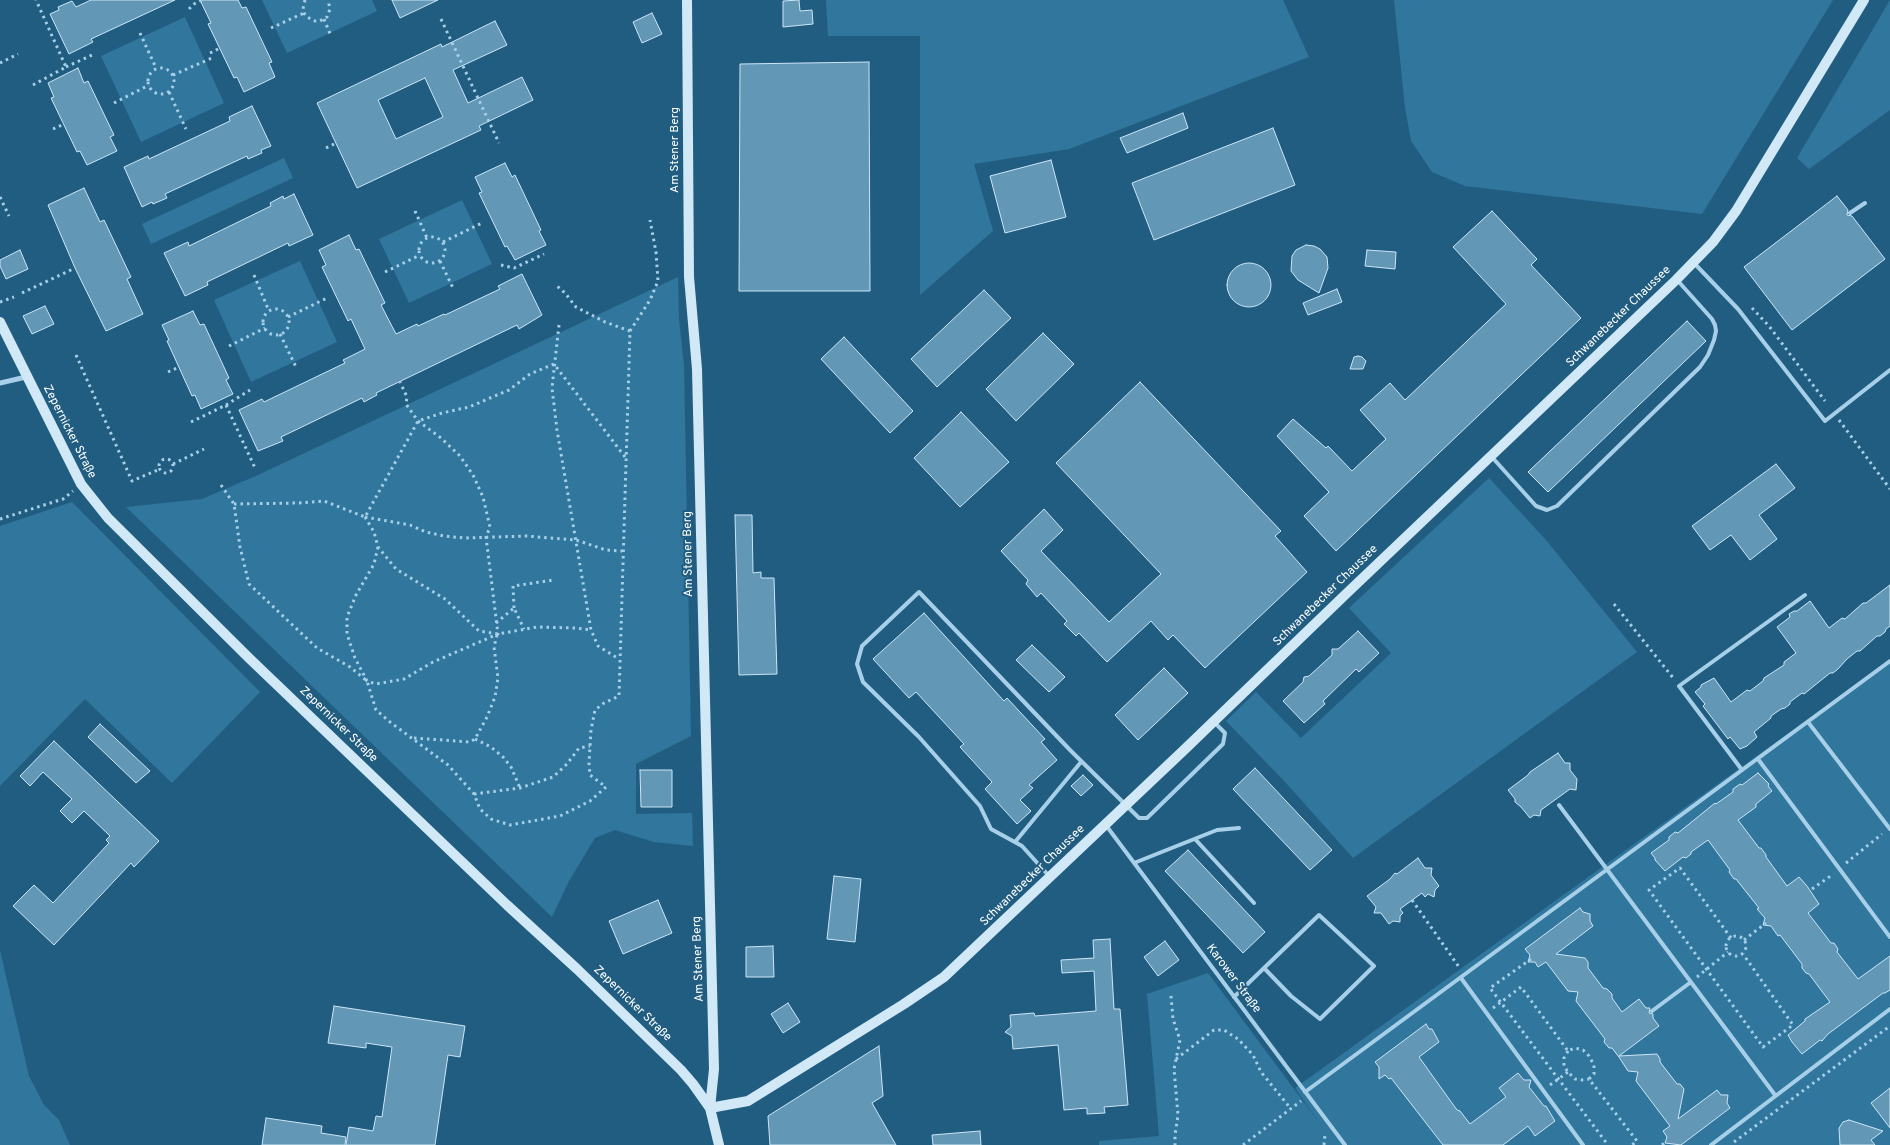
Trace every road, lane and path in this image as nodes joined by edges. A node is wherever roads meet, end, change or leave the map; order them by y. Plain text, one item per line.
1 (36, 0) edge
2 (202, 0) edge
3 (305, 0) edge
4 (330, 0) edge
5 (687, 0) edge
6 (1864, 0) edge
7 (189, 9) dead end
8 (304, 13) junction
9 (324, 19) junction
10 (441, 19) dead end
11 (271, 28) dead end
12 (140, 32) dead end
13 (331, 36) dead end
14 (220, 48) dead end
15 (210, 53) dead end
16 (18, 54) dead end
17 (92, 55) dead end
18 (212, 58) dead end
19 (0, 63) edge
20 (66, 68) junction
21 (156, 69) junction
22 (173, 75) junction
23 (33, 85) dead end
24 (149, 85) junction
25 (169, 92) junction
26 (114, 102) dead end
27 (64, 124) dead end
28 (53, 129) dead end
29 (186, 129) dead end
30 (336, 143) dead end
31 (499, 144) dead end
32 (326, 148) dead end
33 (0, 197) edge
34 (1864, 203) dead end
35 (415, 212) dead end
36 (1850, 213) dead end
37 (9, 216) dead end
38 (650, 220) dead end
39 (482, 223) dead end
40 (427, 238) junction
41 (443, 242) junction
42 (544, 254) dead end
43 (420, 255) junction
44 (440, 261) junction
45 (1694, 263) junction
46 (501, 265) dead end
47 (75, 268) dead end
48 (385, 272) dead end
49 (254, 275) dead end
50 (1676, 280) junction
51 (557, 286) dead end
52 (453, 288) dead end
53 (22, 293) dead end
54 (14, 297) dead end
55 (327, 298) dead end
56 (0, 302) edge
57 (269, 311) junction
58 (288, 317) junction
59 (0, 322) edge
60 (559, 325) dead end
61 (265, 328) junction
62 (630, 331) junction
63 (280, 334) junction
64 (230, 346) dead end
65 (76, 355) dead end
66 (554, 364) junction
67 (179, 367) dead end
68 (297, 369) dead end
69 (1890, 370) edge
70 (168, 372) dead end
71 (26, 377) junction
72 (400, 382) dead end
73 (0, 383) edge
74 (250, 390) dead end
75 (226, 405) junction
76 (418, 421) junction
77 (191, 422) dead end
78 (204, 449) dead end
79 (1491, 456) junction
80 (625, 458) junction
81 (173, 464) junction
82 (255, 468) dead end
83 (160, 469) junction
84 (81, 484) junction
85 (220, 485) dead end
86 (234, 504) junction
87 (365, 517) junction
88 (0, 519) edge
89 (486, 537) junction
90 (576, 540) junction
91 (378, 547) junction
92 (622, 552) junction
93 (554, 580) dead end
94 (1805, 595) dead end
95 (1614, 604) dead end
96 (514, 608) junction
97 (496, 623) junction
98 (524, 629) junction
99 (591, 630) junction
100 (498, 634) junction
101 (619, 659) junction
102 (1890, 661) edge
103 (367, 681) junction
104 (1679, 686) junction
105 (1214, 722) junction
106 (1808, 722) junction
107 (414, 738) junction
108 (475, 739) junction
109 (590, 746) junction
110 (1758, 759) junction
111 (1081, 762) junction
112 (1742, 770) junction
113 (520, 788) junction
114 (474, 794) junction
115 (1125, 805) junction
116 (1559, 805) dead end
117 (1105, 824) junction
118 (1239, 828) dead end
119 (1890, 829) edge
120 (1195, 839) junction
121 (1015, 842) junction
122 (1134, 863) junction
123 (1606, 869) junction
124 (1840, 869) junction
125 (1050, 876) junction
126 (1812, 889) dead end
127 (1412, 900) dead end
128 (1254, 903) dead end
129 (1766, 923) dead end
130 (1890, 937) edge
131 (1731, 938) junction
132 (1744, 940) junction
133 (1728, 952) junction
134 (1743, 954) junction
135 (1531, 959) dead end
136 (1264, 968) junction
137 (1706, 969) junction
138 (1463, 977) junction
139 (1691, 982) junction
140 (1171, 996) dead end
141 (1234, 997) junction
142 (1501, 1002) junction
143 (1890, 1009) edge
144 (1652, 1011) dead end
145 (1486, 1013) junction
146 (1890, 1026) edge
147 (1568, 1051) junction
148 (1176, 1059) junction
149 (1568, 1072) junction
150 (1559, 1079) junction
151 (1589, 1079) junction
152 (1543, 1091) junction
153 (1307, 1094) junction
154 (1776, 1095) junction
155 (710, 1108) junction
156 (1291, 1109) junction
157 (1667, 1141) dead end
158 (719, 1145) edge
159 (1175, 1145) edge
160 (1243, 1145) edge
161 (1345, 1145) edge
162 (1583, 1145) edge
163 (1608, 1145) edge
164 (1632, 1145) edge
165 (1662, 1145) edge
166 (1711, 1145) edge
167 (1730, 1145) edge

1 - 20 path
2 - 7 path
3 - 8 path
4 - 9 path
5 - 155 main road, Am Stener Berg
6 - 45 main road, Schwanebecker Chaussee
8 - 9 path
8 - 11 path
9 - 13 path
10 - 31 path
12 - 21 path
14 - 15 path
16 - 19 path
17 - 20 path
18 - 22 path
20 - 23 path
21 - 22 path
21 - 24 path
22 - 25 path
24 - 25 path
24 - 26 path
25 - 29 path
27 - 28 path
30 - 32 path
33 - 37 path
34 - 36 lane
35 - 40 path
38 - 62 path
39 - 41 path
40 - 41 path
40 - 43 path
41 - 44 path
42 - 46 path
43 - 44 path
43 - 48 path
44 - 52 path
45 - 50 main road, Schwanebecker Chaussee
45 - 69 lane
47 - 53 path
49 - 57 path
50 - 79 main road, Schwanebecker Chaussee
50 - 79 lane
51 - 62 path
54 - 56 path
55 - 58 path
57 - 58 path
57 - 61 path
58 - 63 path
59 - 71 main road, Zepernicker Straße
60 - 66 path
61 - 63 path
61 - 64 path
62 - 80 path
63 - 68 path
65 - 83 path
66 - 76 path
66 - 80 path
66 - 90 path
67 - 70 path
71 - 73 street
71 - 84 main road, Zepernicker Straße
72 - 76 path
74 - 75 path
75 - 77 path
75 - 82 path
76 - 87 path
76 - 89 path
78 - 81 path
79 - 105 main road, Schwanebecker Chaussee
80 - 92 path
81 - 83 path
81 - 83 path
84 - 88 path
84 - 155 main road, Zepernicker Straße
85 - 86 path
86 - 87 path
86 - 103 path
87 - 89 path
87 - 91 path
89 - 90 path
89 - 97 path
90 - 92 path
90 - 99 path
91 - 100 path
91 - 103 path
92 - 101 path
93 - 96 path
94 - 104 lane
95 - 104 path
96 - 97 path
96 - 98 path
97 - 100 path
98 - 99 path
98 - 100 path
99 - 101 path
100 - 103 path
100 - 108 path
101 - 109 path
102 - 106 lane
103 - 107 path
104 - 112 lane
105 - 115 main road, Schwanebecker Chaussee
105 - 115 lane
106 - 110 lane
106 - 119 lane
107 - 108 path
107 - 114 path
108 - 113 path
109 - 113 path
109 - 114 path
110 - 112 lane
110 - 124 lane
111 - 115 lane
111 - 121 lane
111 - 121 lane
112 - 123 lane
113 - 114 path
115 - 117 main road, Schwanebecker Chaussee
116 - 123 lane
117 - 122 lane, Karower Straße
117 - 125 main road, Schwanebecker Chaussee
118 - 120 lane
119 - 124 path
120 - 122 lane
120 - 128 lane
121 - 125 lane
122 - 141 lane, Karower Straße
123 - 138 lane
123 - 139 lane
124 - 126 path
124 - 130 lane
125 - 155 main road, Schwanebecker Chaussee
127 - 138 path
129 - 132 path
131 - 132 path
131 - 133 path
131 - 137 path
132 - 134 path
133 - 134 path
133 - 137 path
134 - 137 path
135 - 142 path
136 - 136 lane
136 - 141 lane
137 - 139 path
138 - 145 lane
138 - 153 lane
139 - 144 lane
139 - 154 lane
140 - 148 path
141 - 153 lane, Karower Straße
142 - 145 path
142 - 147 path
142 - 150 path
143 - 154 lane
145 - 152 lane
146 - 167 path
147 - 149 path
147 - 151 path
148 - 156 path
148 - 159 path
149 - 150 path
149 - 151 path
150 - 152 path
150 - 163 path
151 - 164 path
152 - 162 lane
153 - 156 path
153 - 161 lane, Karower Straße
154 - 166 lane
155 - 158 main road
156 - 160 path
157 - 165 path

